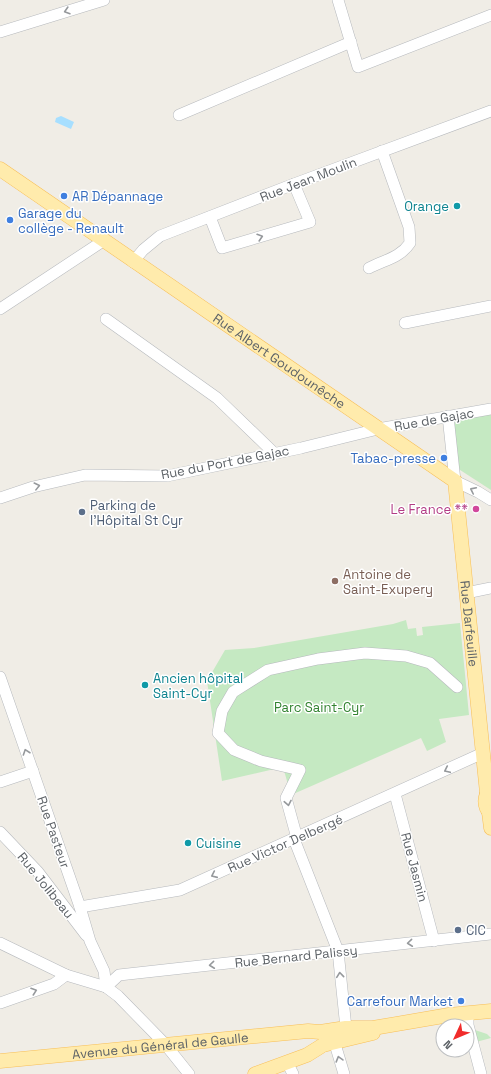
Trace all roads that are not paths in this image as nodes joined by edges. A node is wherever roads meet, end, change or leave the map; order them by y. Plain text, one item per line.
1 (104, 0) edge
2 (338, 0) edge
3 (491, 15) edge
4 (0, 32) edge
5 (351, 42) junction
6 (491, 111) edge
7 (179, 115) dead end
8 (382, 151) junction
9 (0, 169) edge
10 (294, 184) junction
11 (210, 217) junction
12 (103, 241) junction
13 (133, 262) junction
14 (369, 268) dead end
15 (491, 306) edge
16 (0, 309) edge
17 (106, 319) dead end
18 (405, 323) dead end
19 (491, 409) edge
20 (448, 416) junction
21 (378, 429) junction
22 (274, 453) junction
23 (455, 481) junction
24 (0, 498) edge
25 (491, 500) edge
26 (491, 588) edge
27 (466, 593) junction
28 (0, 677) edge
29 (457, 687) dead end
30 (486, 765) edge
31 (33, 771) junction
32 (0, 782) edge
33 (489, 790) edge
34 (395, 794) junction
35 (490, 813) edge
36 (491, 828) edge
37 (0, 832) edge
38 (295, 839) junction
39 (80, 907) junction
40 (491, 934) edge
41 (434, 940) junction
42 (90, 941) junction
43 (0, 943) edge
44 (338, 951) junction
45 (66, 975) junction
46 (106, 987) junction
47 (0, 1003) edge
48 (468, 1013) junction
49 (489, 1013) edge
50 (348, 1032) junction
51 (326, 1040) junction
52 (165, 1044) junction
53 (0, 1061) edge
54 (290, 1068) edge
55 (189, 1074) edge
56 (255, 1074) edge
57 (344, 1074) edge
58 (481, 1074) edge

1 -> 4 street
2 - 5 street
3 - 5 street
5 - 7 street
6 - 8 street, Rue Jean Moulin
8 - 10 street, Rue Jean Moulin
8 - 14 street
9 - 12 main road, Rue Albert Goudounêche
10 - 11 street, Rue Jean Moulin
11 -> 10 street
11 - 13 street, Rue Jean Moulin
12 - 13 main road, Rue Albert Goudounêche
12 - 16 street
13 - 21 main road, Rue Albert Goudounêche
15 - 18 street
17 - 22 street
19 - 20 street, Rue de Gajac
20 - 21 street, Rue de Gajac
20 - 23 street
21 - 22 street, Rue du Port de Gajac
21 - 23 main road, Rue Albert Goudounêche
24 -> 22 street, Rue du Port de Gajac
25 -> 23 street
23 - 27 main road, Rue Darfeuille
26 - 27 street
27 - 30 main road, Rue Darfeuille
31 -> 28 street, Rue Pasteur
29 -> 38 street
30 - 33 main road, Rue Darfeuille
30 -> 34 street, Rue Victor Delbergé
31 - 32 street
31 - 39 street, Rue Pasteur
33 - 35 main road, Rue Darfeuille
34 - 38 street, Rue Victor Delbergé
34 - 41 street, Rue Jasmin
35 - 36 main road, Rue Darfeuille
37 - 42 street, Rue Jolibeau
38 -> 39 street, Rue Victor Delbergé
38 - 44 street
39 - 42 street, Rue Pasteur
40 - 41 street, Rue Bernard Palissy
41 -> 44 street, Rue Bernard Palissy
42 - 46 street, Rue Pasteur
43 - 45 street
44 -> 46 street, Rue Bernard Palissy
50 -> 44 street
45 - 46 street
47 -> 45 street
46 - 52 street
48 - 49 main road
48 - 50 main road
48 - 58 street
50 - 51 main road
50 - 51 main road
51 - 52 main road, Avenue du Général de Gaulle
51 - 54 main road
57 -> 51 street
52 - 53 main road, Avenue du Général de Gaulle
52 - 55 street
54 - 56 main road

